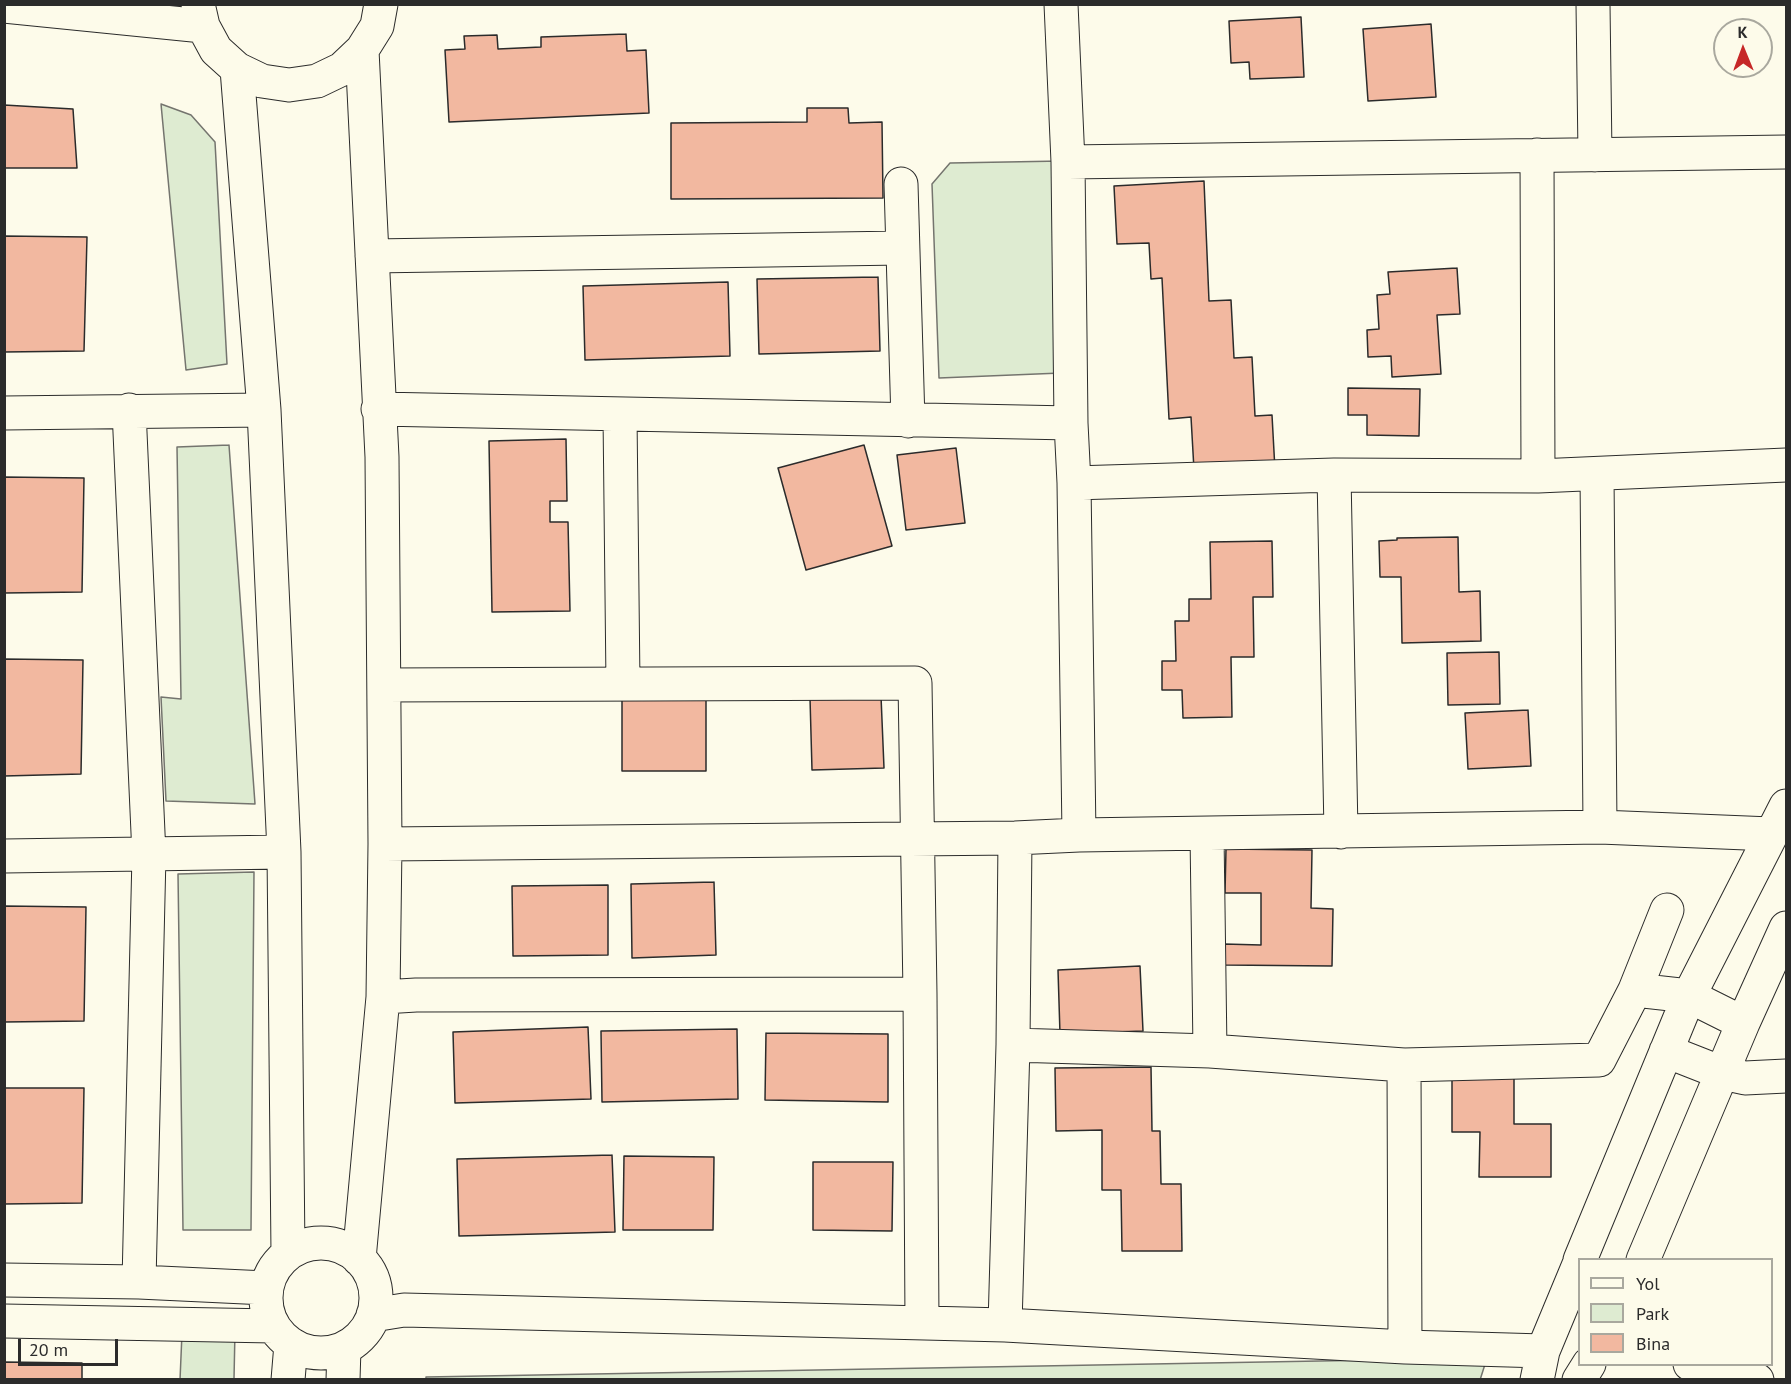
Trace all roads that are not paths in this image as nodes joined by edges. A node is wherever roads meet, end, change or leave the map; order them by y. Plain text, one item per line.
1 (381, 4) edge
2 (1061, 4) edge
3 (1593, 4) edge
4 (4, 6) edge
5 (200, 15) edge
6 (362, 50) junction
7 (237, 69) junction
8 (1786, 152) edge
9 (1537, 155) junction
10 (1595, 155) junction
11 (1068, 162) junction
12 (901, 184) dead end
13 (902, 248) junction
14 (372, 256) junction
15 (264, 410) junction
16 (378, 410) junction
17 (129, 411) junction
18 (4, 413) edge
19 (620, 415) junction
20 (908, 421) junction
21 (1071, 423) junction
22 (1786, 465) edge
23 (1597, 474) junction
24 (1334, 475) junction
25 (1538, 476) junction
26 (1074, 483) junction
27 (623, 684) junction
28 (384, 685) junction
29 (1779, 820) edge
30 (1600, 827) junction
31 (1341, 832) junction
32 (1207, 834) junction
33 (1079, 835) junction
34 (917, 838) junction
35 (1015, 838) junction
36 (385, 844) junction
37 (284, 852) junction
38 (149, 855) junction
39 (4, 856) edge
40 (1666, 910) dead end
41 (1786, 928) edge
42 (1635, 990) junction
43 (920, 994) junction
44 (1689, 996) junction
45 (383, 997) junction
46 (1743, 1023) junction
47 (1013, 1045) junction
48 (1210, 1051) junction
49 (1666, 1051) junction
50 (1404, 1065) junction
51 (1722, 1073) junction
52 (1786, 1076) edge
53 (288, 1254) junction
54 (1581, 1258) edge
55 (1644, 1258) edge
56 (359, 1259) junction
57 (1578, 1266) edge
58 (4, 1281) edge
59 (139, 1282) junction
60 (266, 1288) junction
61 (373, 1315) junction
62 (4, 1321) edge
63 (922, 1323) junction
64 (1005, 1325) junction
65 (282, 1335) junction
66 (1404, 1347) junction
67 (343, 1364) edge
68 (1540, 1365) edge
69 (1588, 1366) edge
70 (1694, 1366) edge
71 (288, 1380) edge
72 (1579, 1380) edge
73 (1757, 1380) edge

1 - 6 street
2 - 11 street
3 - 10 street
4 - 5 street
5 - 7 street
6 - 7 street
6 - 14 street
7 - 15 street
8 - 10 street
9 - 10 street
9 - 11 street
9 - 25 street
11 - 21 street
12 - 13 street
13 - 14 street
13 - 20 street
14 - 16 street
15 - 17 street
15 - 37 street
16 - 19 street
16 - 28 street
17 - 18 street
17 - 38 street
19 - 20 street
19 - 27 street
20 - 21 street
21 - 26 street
22 - 23 street
23 - 25 street
23 - 30 street
24 - 25 street
24 - 26 street
24 - 31 street
26 - 33 street
27 - 28 street
27 - 34 street
28 - 36 street
29 - 30 street
29 - 44 street
30 - 31 street
31 - 32 street
32 - 33 street
32 - 48 street
33 - 35 street
34 - 35 street
34 - 36 street
34 - 43 street
35 - 47 street
36 - 45 street
37 - 38 street
37 - 53 street
38 - 39 street
38 - 59 street
40 - 42 street
41 - 46 street
42 - 44 street
42 - 50 street
43 - 45 street
43 - 63 street
44 - 46 street
44 - 49 street
45 - 56 street
46 - 51 street
47 - 48 street
47 - 64 street
48 - 50 street
49 - 51 street
49 - 54 street
50 - 66 street
51 - 52 street
51 - 55 street
53 - 56 street
53 - 60 street
56 - 61 street
57 - 68 street
58 - 59 street
59 - 60 street
60 - 65 street
61 - 63 street
61 - 67 street
62 - 65 street
63 - 64 street
64 - 66 street
65 - 67 street
65 - 71 street
66 - 68 street
69 - 72 street
70 - 73 street

